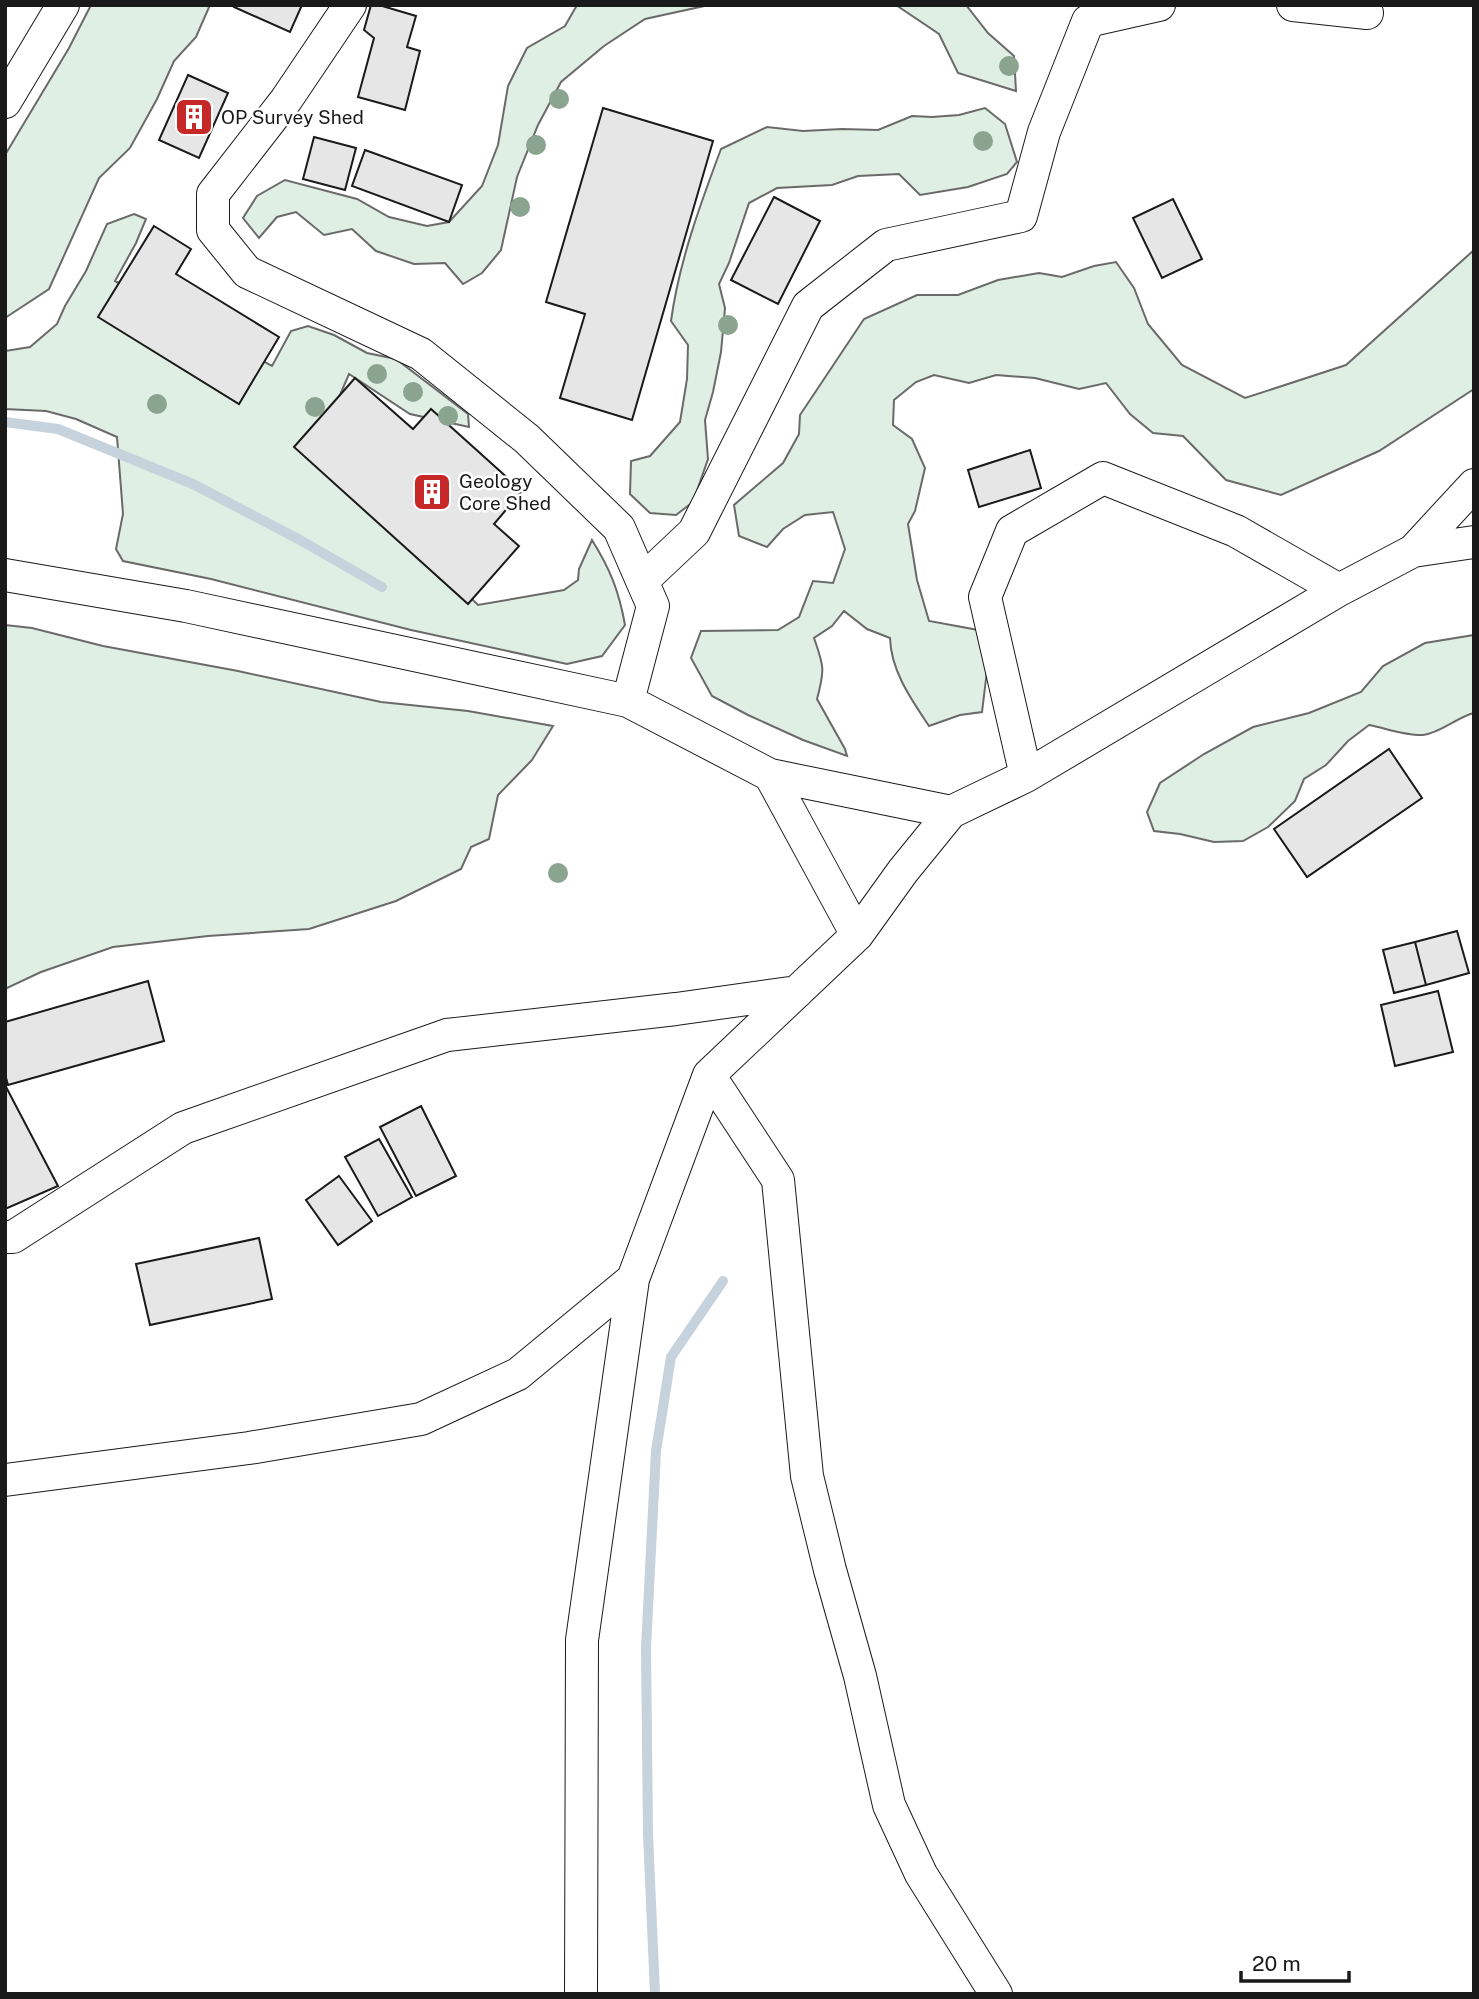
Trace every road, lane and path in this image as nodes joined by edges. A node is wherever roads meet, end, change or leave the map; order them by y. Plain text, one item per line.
1 (63, 5) edge
2 (350, 5) edge
3 (1159, 5) edge
4 (1293, 5) edge
5 (1367, 13) dead end
6 (5, 102) edge
7 (1474, 485) edge
8 (1474, 542) edge
9 (1413, 551) junction
10 (5, 575) edge
11 (642, 581) junction
12 (1339, 590) junction
13 (628, 701) junction
14 (770, 775) junction
15 (1026, 776) junction
16 (951, 812) junction
17 (857, 935) junction
18 (797, 992) junction
19 (709, 1075) junction
20 (5, 1237) edge
21 (634, 1279) junction
22 (5, 1480) edge
23 (581, 1994) edge
24 (996, 1994) edge

1 - 6 street
2 - 11 street
3 - 11 street
4 - 5 street
7 - 9 street
8 - 9 street
9 - 12 street
10 - 13 street
11 - 13 street
12 - 15 street
12 - 15 street
13 - 14 street
14 - 16 street
14 - 17 street
15 - 16 street
16 - 17 street
17 - 18 street
18 - 19 street
18 - 20 street
19 - 21 street
19 - 24 street
21 - 22 street
21 - 23 street

